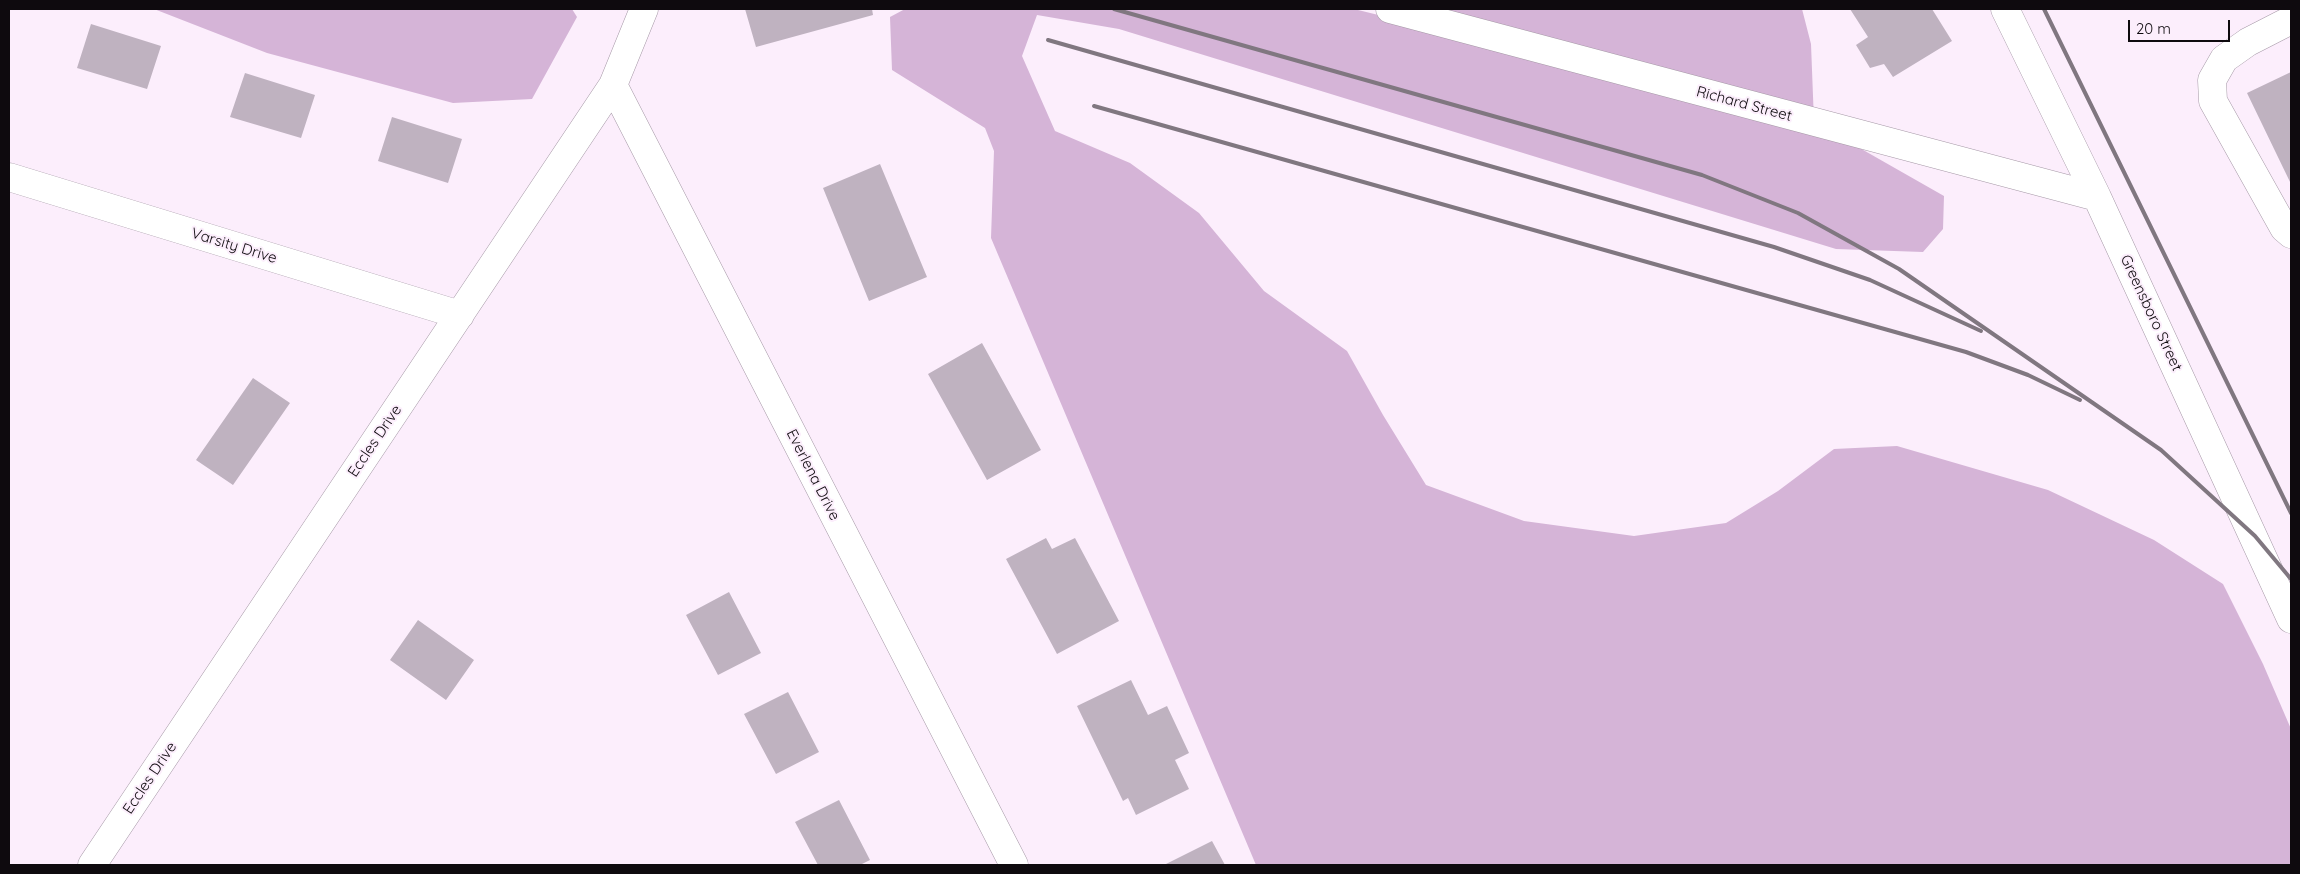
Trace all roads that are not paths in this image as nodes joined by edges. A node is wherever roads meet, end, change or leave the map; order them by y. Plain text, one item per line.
1 (644, 9) edge
2 (2005, 9) edge
3 (1391, 10) edge
4 (2291, 20) edge
5 (612, 85) junction
6 (9, 177) edge
7 (2097, 197) junction
8 (2291, 234) edge
9 (460, 315) junction
10 (2291, 619) edge
11 (92, 865) edge
12 (1014, 865) edge

1 - 5 street, Eccles Drive
2 - 7 street, Greensboro Street
3 - 7 street, Richard Street
4 - 8 street
5 - 9 street, Eccles Drive
5 - 12 street, Everlena Drive
6 - 9 street, Varsity Drive
7 - 10 street, Greensboro Street
9 - 11 street, Eccles Drive

